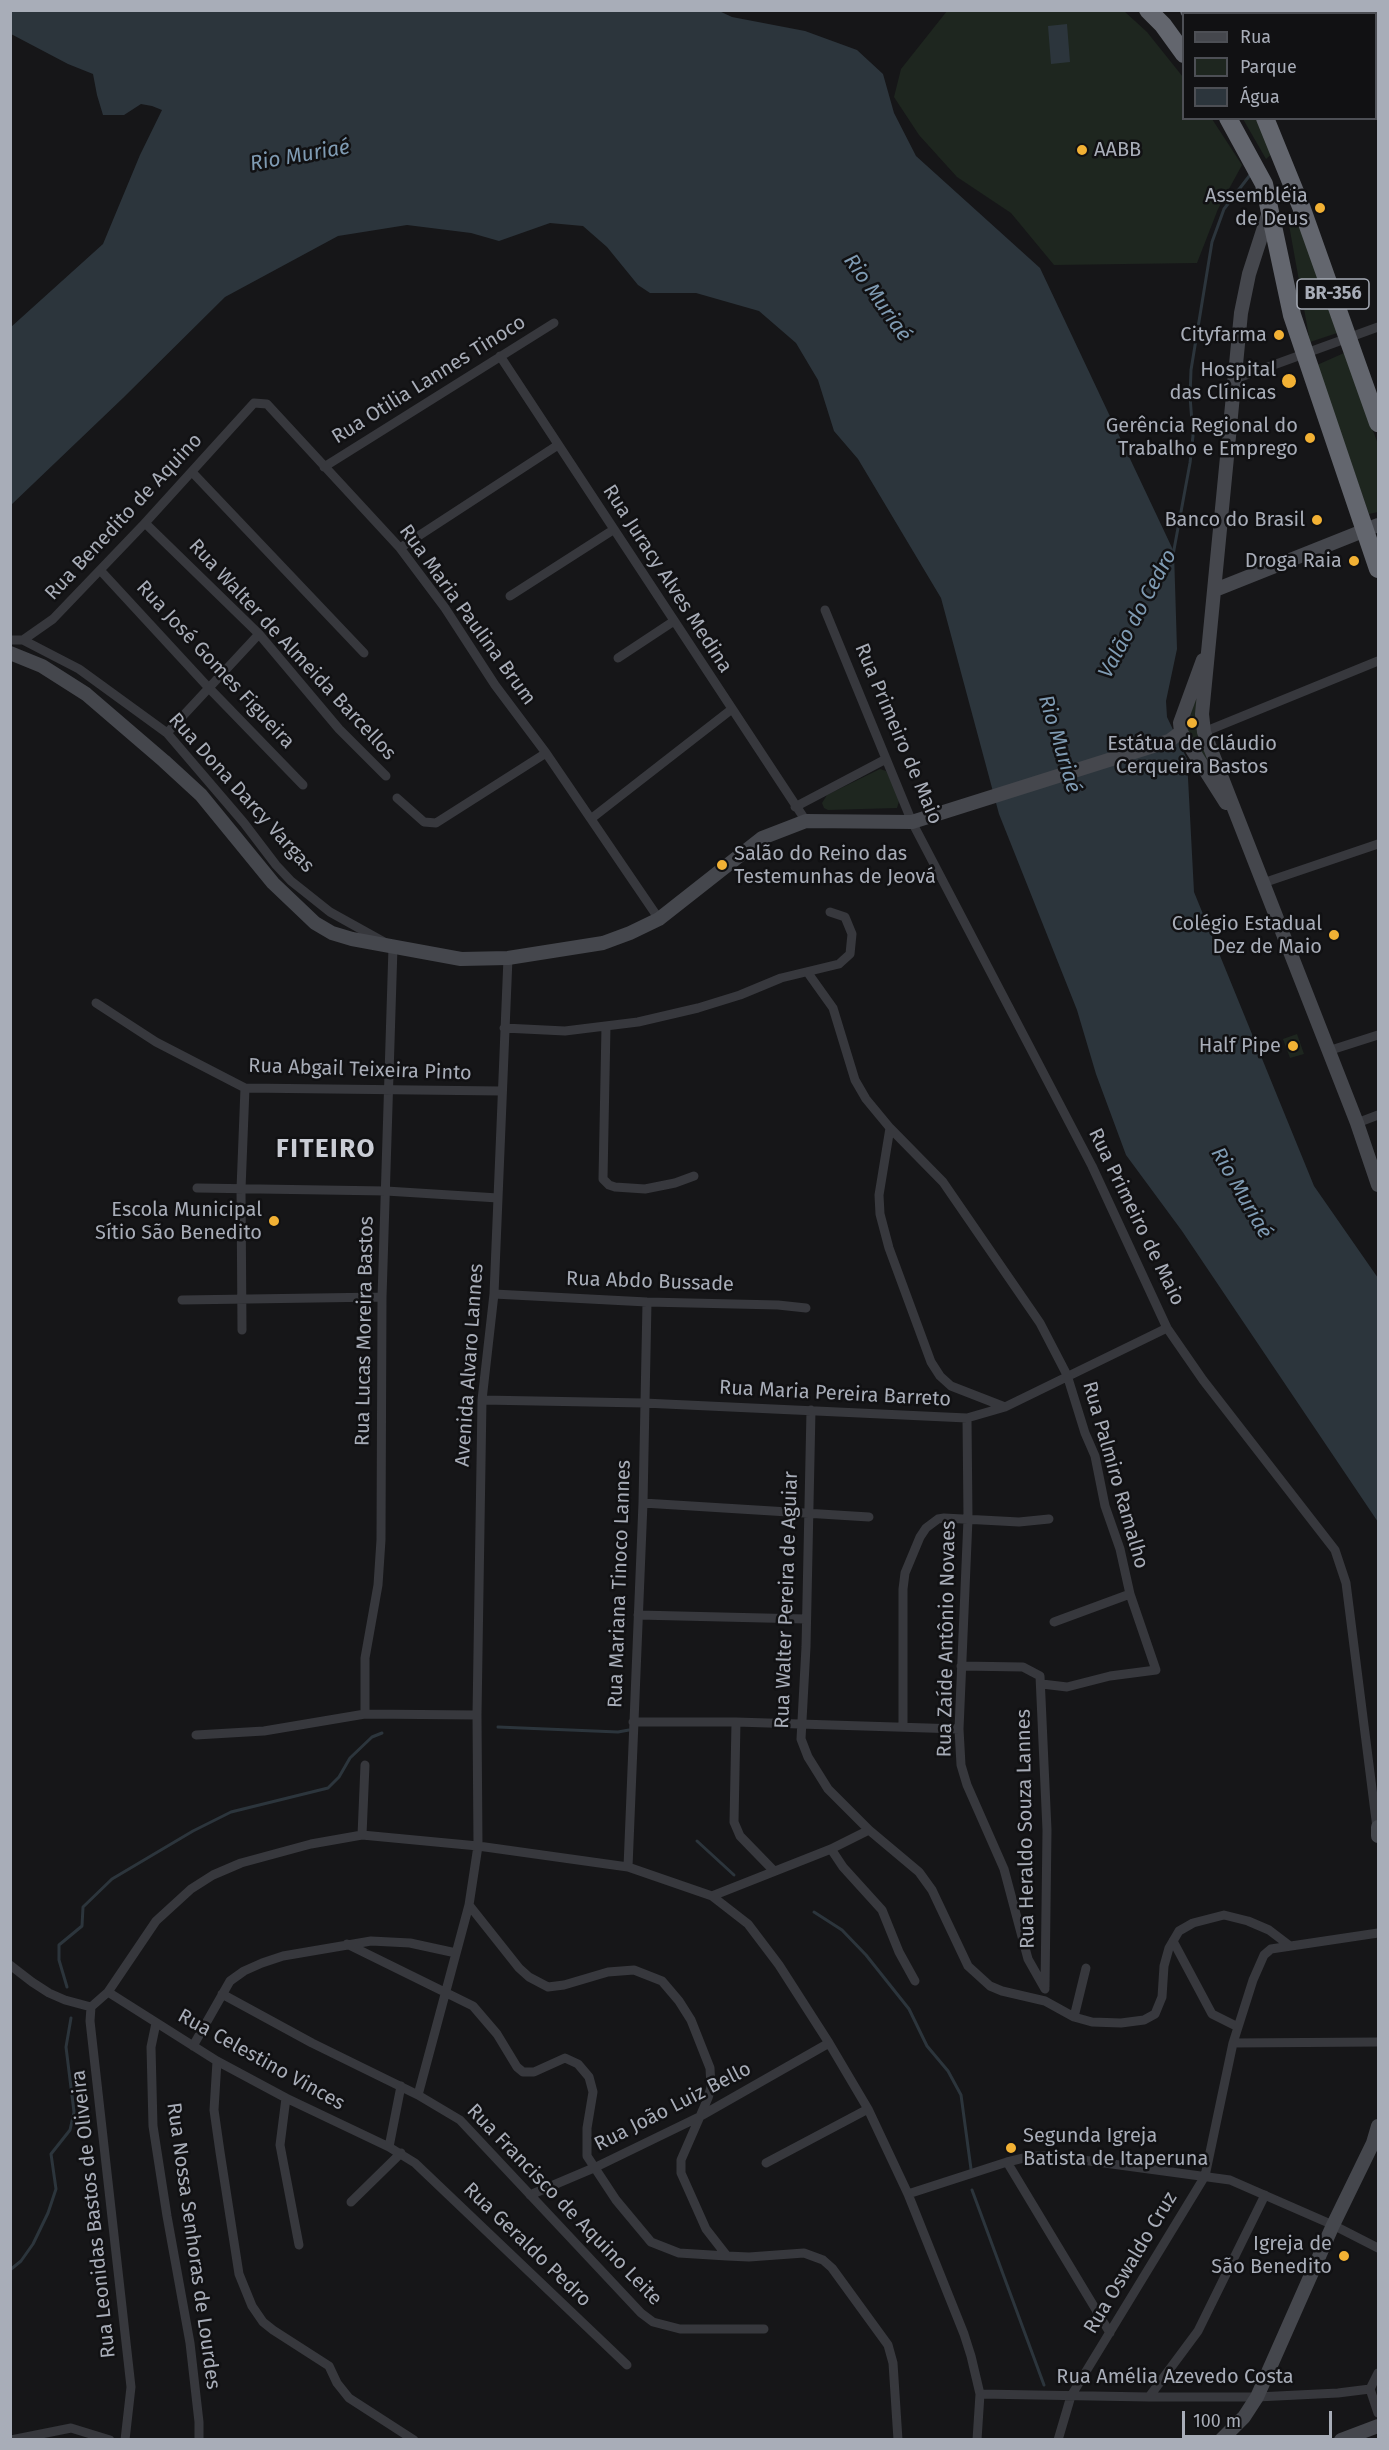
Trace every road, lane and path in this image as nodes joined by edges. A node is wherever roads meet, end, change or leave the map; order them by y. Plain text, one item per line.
1 (1148, 10) edge
2 (1182, 51) edge
3 (1229, 120) edge
4 (1266, 120) edge
5 (1285, 166) junction
6 (1258, 170) junction
7 (1270, 208) junction
8 (554, 323) dead end
9 (1378, 327) edge
10 (1349, 337) junction
11 (1304, 352) junction
12 (500, 356) junction
13 (1235, 379) junction
14 (254, 403) joint
15 (1378, 423) edge
16 (558, 445) junction
17 (324, 468) junction
18 (192, 472) junction
19 (145, 523) junction
20 (1371, 527) edge
21 (613, 530) junction
22 (400, 548) junction
23 (1378, 569) edge
24 (100, 570) junction
25 (1215, 590) junction
26 (510, 596) dead end
27 (825, 610) dead end
28 (674, 621) junction
29 (259, 634) junction
30 (10, 640) edge
31 (23, 640) junction
32 (1210, 642) junction
33 (10, 653) edge
34 (364, 653) dead end
35 (618, 658) dead end
36 (1378, 661) edge
37 (208, 687) junction
38 (732, 709) junction
39 (1181, 732) junction
40 (1204, 732) junction
41 (167, 733) junction
42 (546, 753) junction
43 (886, 759) junction
44 (386, 776) dead end
45 (303, 785) dead end
46 (397, 798) dead end
47 (795, 807) junction
48 (1235, 815) junction
49 (592, 818) junction
50 (806, 821) junction
51 (912, 822) junction
52 (1378, 844) edge
53 (1263, 883) junction
54 (830, 912) dead end
55 (659, 919) junction
56 (393, 947) junction
57 (508, 958) junction
58 (808, 973) junction
59 (96, 1003) dead end
60 (606, 1026) junction
61 (504, 1028) junction
62 (1378, 1035) edge
63 (1328, 1051) junction
64 (245, 1088) junction
65 (388, 1091) junction
66 (501, 1091) junction
67 (1378, 1115) edge
68 (1357, 1123) junction
69 (890, 1128) junction
70 (694, 1176) dead end
71 (1378, 1185) edge
72 (197, 1188) dead end
73 (241, 1189) junction
74 (386, 1191) junction
75 (498, 1198) junction
76 (494, 1294) junction
77 (382, 1297) junction
78 (242, 1298) junction
79 (182, 1300) dead end
80 (647, 1302) junction
81 (806, 1308) dead end
82 (1167, 1328) junction
83 (242, 1330) dead end
84 (1067, 1375) junction
85 (482, 1400) junction
86 (644, 1403) junction
87 (1005, 1407) junction
88 (811, 1410) junction
89 (968, 1418) junction
90 (643, 1503) junction
91 (809, 1513) junction
92 (870, 1517) dead end
93 (968, 1519) junction
94 (1049, 1519) dead end
95 (1130, 1594) junction
96 (638, 1615) junction
97 (806, 1619) junction
98 (1054, 1622) dead end
99 (961, 1666) junction
100 (1042, 1684) junction
101 (364, 1714) junction
102 (477, 1715) junction
103 (633, 1722) junction
104 (736, 1722) junction
105 (800, 1725) junction
106 (903, 1726) junction
107 (959, 1729) junction
108 (196, 1735) dead end
109 (366, 1765) dead end
110 (869, 1830) junction
111 (1378, 1830) edge
112 (362, 1835) junction
113 (478, 1846) junction
114 (831, 1849) junction
115 (628, 1867) junction
116 (774, 1871) junction
117 (712, 1896) junction
118 (469, 1905) junction
119 (1378, 1933) edge
120 (1173, 1941) junction
121 (347, 1944) junction
122 (1290, 1946) junction
123 (456, 1953) junction
124 (10, 1965) edge
125 (1086, 1968) dead end
126 (915, 1982) dead end
127 (1045, 1989) junction
128 (445, 1991) junction
129 (108, 1992) junction
130 (222, 1994) junction
131 (1045, 2001) junction
132 (91, 2007) junction
133 (1074, 2018) junction
134 (156, 2023) junction
135 (1238, 2027) junction
136 (1378, 2042) edge
137 (829, 2043) junction
138 (1233, 2043) junction
139 (194, 2046) junction
140 (217, 2061) junction
141 (400, 2086) junction
142 (418, 2095) junction
143 (286, 2098) junction
144 (868, 2109) junction
145 (699, 2117) junction
146 (1378, 2126) edge
147 (389, 2147) junction
148 (401, 2154) junction
149 (1007, 2162) junction
150 (766, 2163) dead end
151 (596, 2167) junction
152 (1205, 2176) junction
153 (908, 2194) junction
154 (530, 2195) junction
155 (1265, 2195) junction
156 (351, 2202) dead end
157 (1334, 2225) junction
158 (299, 2245) dead end
159 (1378, 2248) edge
160 (727, 2256) junction
161 (764, 2329) dead end
162 (1110, 2333) junction
163 (627, 2365) dead end
164 (1378, 2373) edge
165 (1370, 2389) junction
166 (980, 2394) junction
167 (1071, 2397) junction
168 (1149, 2397) junction
169 (1257, 2397) junction
170 (1378, 2413) edge
171 (1378, 2426) edge
172 (11, 2439) edge
173 (110, 2439) edge
174 (125, 2439) edge
175 (199, 2439) edge
176 (414, 2439) edge
177 (898, 2439) edge
178 (977, 2439) edge
179 (1058, 2439) edge
180 (1221, 2439) edge
181 (1341, 2439) edge

1 - 2 highway
3 - 6 highway, BR-356
4 - 5 highway, BR-356
5 - 6 highway
5 - 10 highway, BR-356
6 - 7 highway, BR-356
7 - 11 highway, BR-356
7 - 13 street
8 - 12 street, Rua Otilia Lannes Tinoco
9 - 10 street
10 - 11 street
10 - 15 highway, BR-356
11 - 13 street
11 - 20 highway, BR-356
12 - 16 street, Rua Juracy Alves Medina
12 - 17 street, Rua Otilia Lannes Tinoco
13 - 25 street
14 - 17 street, Rua Maria Paulina Brum
14 - 18 street, Rua Benedito de Aquino
16 - 21 street, Rua Juracy Alves Medina
16 - 22 street
17 - 22 street, Rua Maria Paulina Brum
18 - 19 street, Rua Benedito de Aquino
18 - 34 street
19 - 24 street, Rua Benedito de Aquino
19 - 29 street, Rua Walter de Almeida Barcellos
20 - 23 highway, BR-356
20 - 25 street
21 - 26 street
21 - 28 street, Rua Juracy Alves Medina
22 - 42 street, Rua Maria Paulina Brum
24 - 31 street, Rua Benedito de Aquino
24 - 37 street, Rua José Gomes Figueira
25 - 32 street
27 - 43 street, Rua Primeiro de Maio
28 - 35 street
28 - 38 street, Rua Juracy Alves Medina
29 - 37 street
29 - 44 street, Rua Walter de Almeida Barcellos
30 - 31 street
31 - 41 street, Rua Dona Darcy Vargas
32 - 39 street
32 - 40 street
33 - 56 street
36 - 40 street
37 - 41 street
37 - 45 street, Rua José Gomes Figueira
38 - 47 street, Rua Juracy Alves Medina
38 - 49 street
39 - 48 street
39 - 51 street, Rua Dona Darcy Vargas
40 - 48 street
41 - 56 street, Rua Dona Darcy Vargas
42 - 46 street
42 - 49 street, Rua Maria Paulina Brum
43 - 47 street
43 - 51 street, Rua Primeiro de Maio
47 - 50 street, Rua Juracy Alves Medina
48 - 53 street
49 - 55 street, Rua Maria Paulina Brum
50 - 51 street, Rua Dona Darcy Vargas
50 - 55 street, Rua Dona Darcy Vargas
51 - 82 street, Rua Primeiro de Maio
52 - 53 street
53 - 63 street
54 - 58 street
55 - 57 street, Rua Dona Darcy Vargas
56 - 57 street, Rua Dona Darcy Vargas
56 - 65 street, Rua Lucas Moreira Bastos
57 - 61 street, Avenida Alvaro Lannes
58 - 60 street
58 - 69 street, Rua Palmiro Ramalho
59 - 64 street, Rua Abgail Teixeira Pinto
60 - 61 street
60 - 70 street
61 - 66 street, Avenida Alvaro Lannes
62 - 63 street
63 - 68 street
64 - 65 street, Rua Abgail Teixeira Pinto
64 - 73 street
65 - 66 street, Rua Abgail Teixeira Pinto
65 - 74 street, Rua Lucas Moreira Bastos
66 - 75 street, Avenida Alvaro Lannes
67 - 68 street
68 - 71 street
69 - 84 street, Rua Palmiro Ramalho
69 - 87 street
72 - 73 street
73 - 74 street
73 - 78 street
74 - 75 street
74 - 77 street, Rua Lucas Moreira Bastos
75 - 76 street, Avenida Alvaro Lannes
76 - 80 street, Rua Abdo Bussade
76 - 85 street, Avenida Alvaro Lannes
77 - 78 street
77 - 101 street, Rua Lucas Moreira Bastos
78 - 79 street
78 - 83 street
80 - 81 street, Rua Abdo Bussade
80 - 86 street, Rua Mariana Tinoco Lannes
82 - 84 street, Rua Maria Pereira Barreto
82 - 111 street, Rua Primeiro de Maio
84 - 87 street, Rua Maria Pereira Barreto
84 - 95 street, Rua Palmiro Ramalho
85 - 86 street, Rua Maria Pereira Barreto
85 - 102 street, Avenida Alvaro Lannes
86 - 88 street, Rua Maria Pereira Barreto
86 - 90 street, Rua Mariana Tinoco Lannes
87 - 89 street, Rua Maria Pereira Barreto
88 - 89 street, Rua Maria Pereira Barreto
88 - 91 street, Rua Walter Pereira de Aguiar
89 - 93 street, Rua Zaíde Antônio Novaes
90 - 91 street
90 - 96 street, Rua Mariana Tinoco Lannes
91 - 92 street
91 - 97 street, Rua Walter Pereira de Aguiar
93 - 94 street
93 - 99 street, Rua Zaíde Antônio Novaes
93 - 106 street
95 - 98 street
95 - 100 street, Rua Palmiro Ramalho
96 - 97 street
96 - 103 street, Rua Mariana Tinoco Lannes
97 - 105 street, Rua Walter Pereira de Aguiar
99 - 100 street, Rua Heraldo Souza Lannes
99 - 107 street, Rua Zaíde Antônio Novaes
100 - 127 street, Rua Heraldo Souza Lannes
101 - 102 street
101 - 108 street
102 - 113 street, Avenida Alvaro Lannes
103 - 104 street
103 - 115 street, Rua Mariana Tinoco Lannes
104 - 105 street
104 - 116 street
105 - 106 street
105 - 110 street, Rua Walter Pereira de Aguiar
106 - 107 street
107 - 127 street, Rua Zaíde Antônio Novaes
109 - 112 street
110 - 114 street
110 - 131 street, Rua Walter Pereira de Aguiar
112 - 113 street
112 - 129 street
113 - 115 street
113 - 118 street, Avenida Alvaro Lannes
114 - 116 street
114 - 126 street
115 - 117 street
116 - 117 street
117 - 137 street
118 - 123 street, Avenida Alvaro Lannes
118 - 145 street
119 - 122 street
120 - 122 street
120 - 133 street, Rua Walter Pereira de Aguiar
120 - 135 street
121 - 123 street
121 - 128 street
121 - 130 street
122 - 135 street, Rua Oswaldo Cruz
123 - 128 street, Avenida Alvaro Lannes
124 - 132 street
125 - 133 street
127 - 131 street, Rua Heraldo Souza Lannes
128 - 142 street, Avenida Alvaro Lannes
128 - 151 street
129 - 132 street
129 - 134 street, Rua Celestino Vinces
130 - 139 street
130 - 141 street, Rua Francisco de Aquino Leite
131 - 133 street, Rua Walter Pereira de Aguiar
132 - 174 street, Rua Leonidas Bastos de Oliveira
134 - 139 street, Rua Celestino Vinces
134 - 175 street, Rua Nossa Senhoras de Lourdes
135 - 138 street, Rua Oswaldo Cruz
136 - 138 street
137 - 144 street
137 - 145 street, Rua João Luiz Bello
138 - 152 street, Rua Oswaldo Cruz
139 - 140 street, Rua Celestino Vinces
140 - 143 street, Rua Celestino Vinces
140 - 176 street
141 - 142 street, Rua Francisco de Aquino Leite
141 - 147 street
142 - 154 street, Rua Francisco de Aquino Leite
143 - 147 street, Rua Celestino Vinces
143 - 158 street
144 - 150 street
144 - 153 street
145 - 151 street, Rua João Luiz Bello
145 - 160 street
146 - 157 street
147 - 148 street, Rua Celestino Vinces
148 - 156 street
148 - 163 street, Rua Geraldo Pedro
149 - 152 street
149 - 153 street
149 - 162 street
151 - 154 street, Rua João Luiz Bello
151 - 160 street
152 - 155 street
152 - 162 street, Rua Oswaldo Cruz
153 - 166 street
154 - 161 street, Rua Francisco de Aquino Leite
155 - 157 street
155 - 168 street
157 - 159 street
157 - 169 street
160 - 177 street
162 - 167 street, Rua Oswaldo Cruz
164 - 165 street
165 - 169 street, Rua Amélia Azevedo Costa
165 - 170 street
166 - 167 street, Rua Amélia Azevedo Costa
166 - 178 street
167 - 168 street, Rua Amélia Azevedo Costa
167 - 179 street, Rua Oswaldo Cruz
168 - 169 street, Rua Amélia Azevedo Costa
169 - 180 street
171 - 181 street
172 - 173 street

